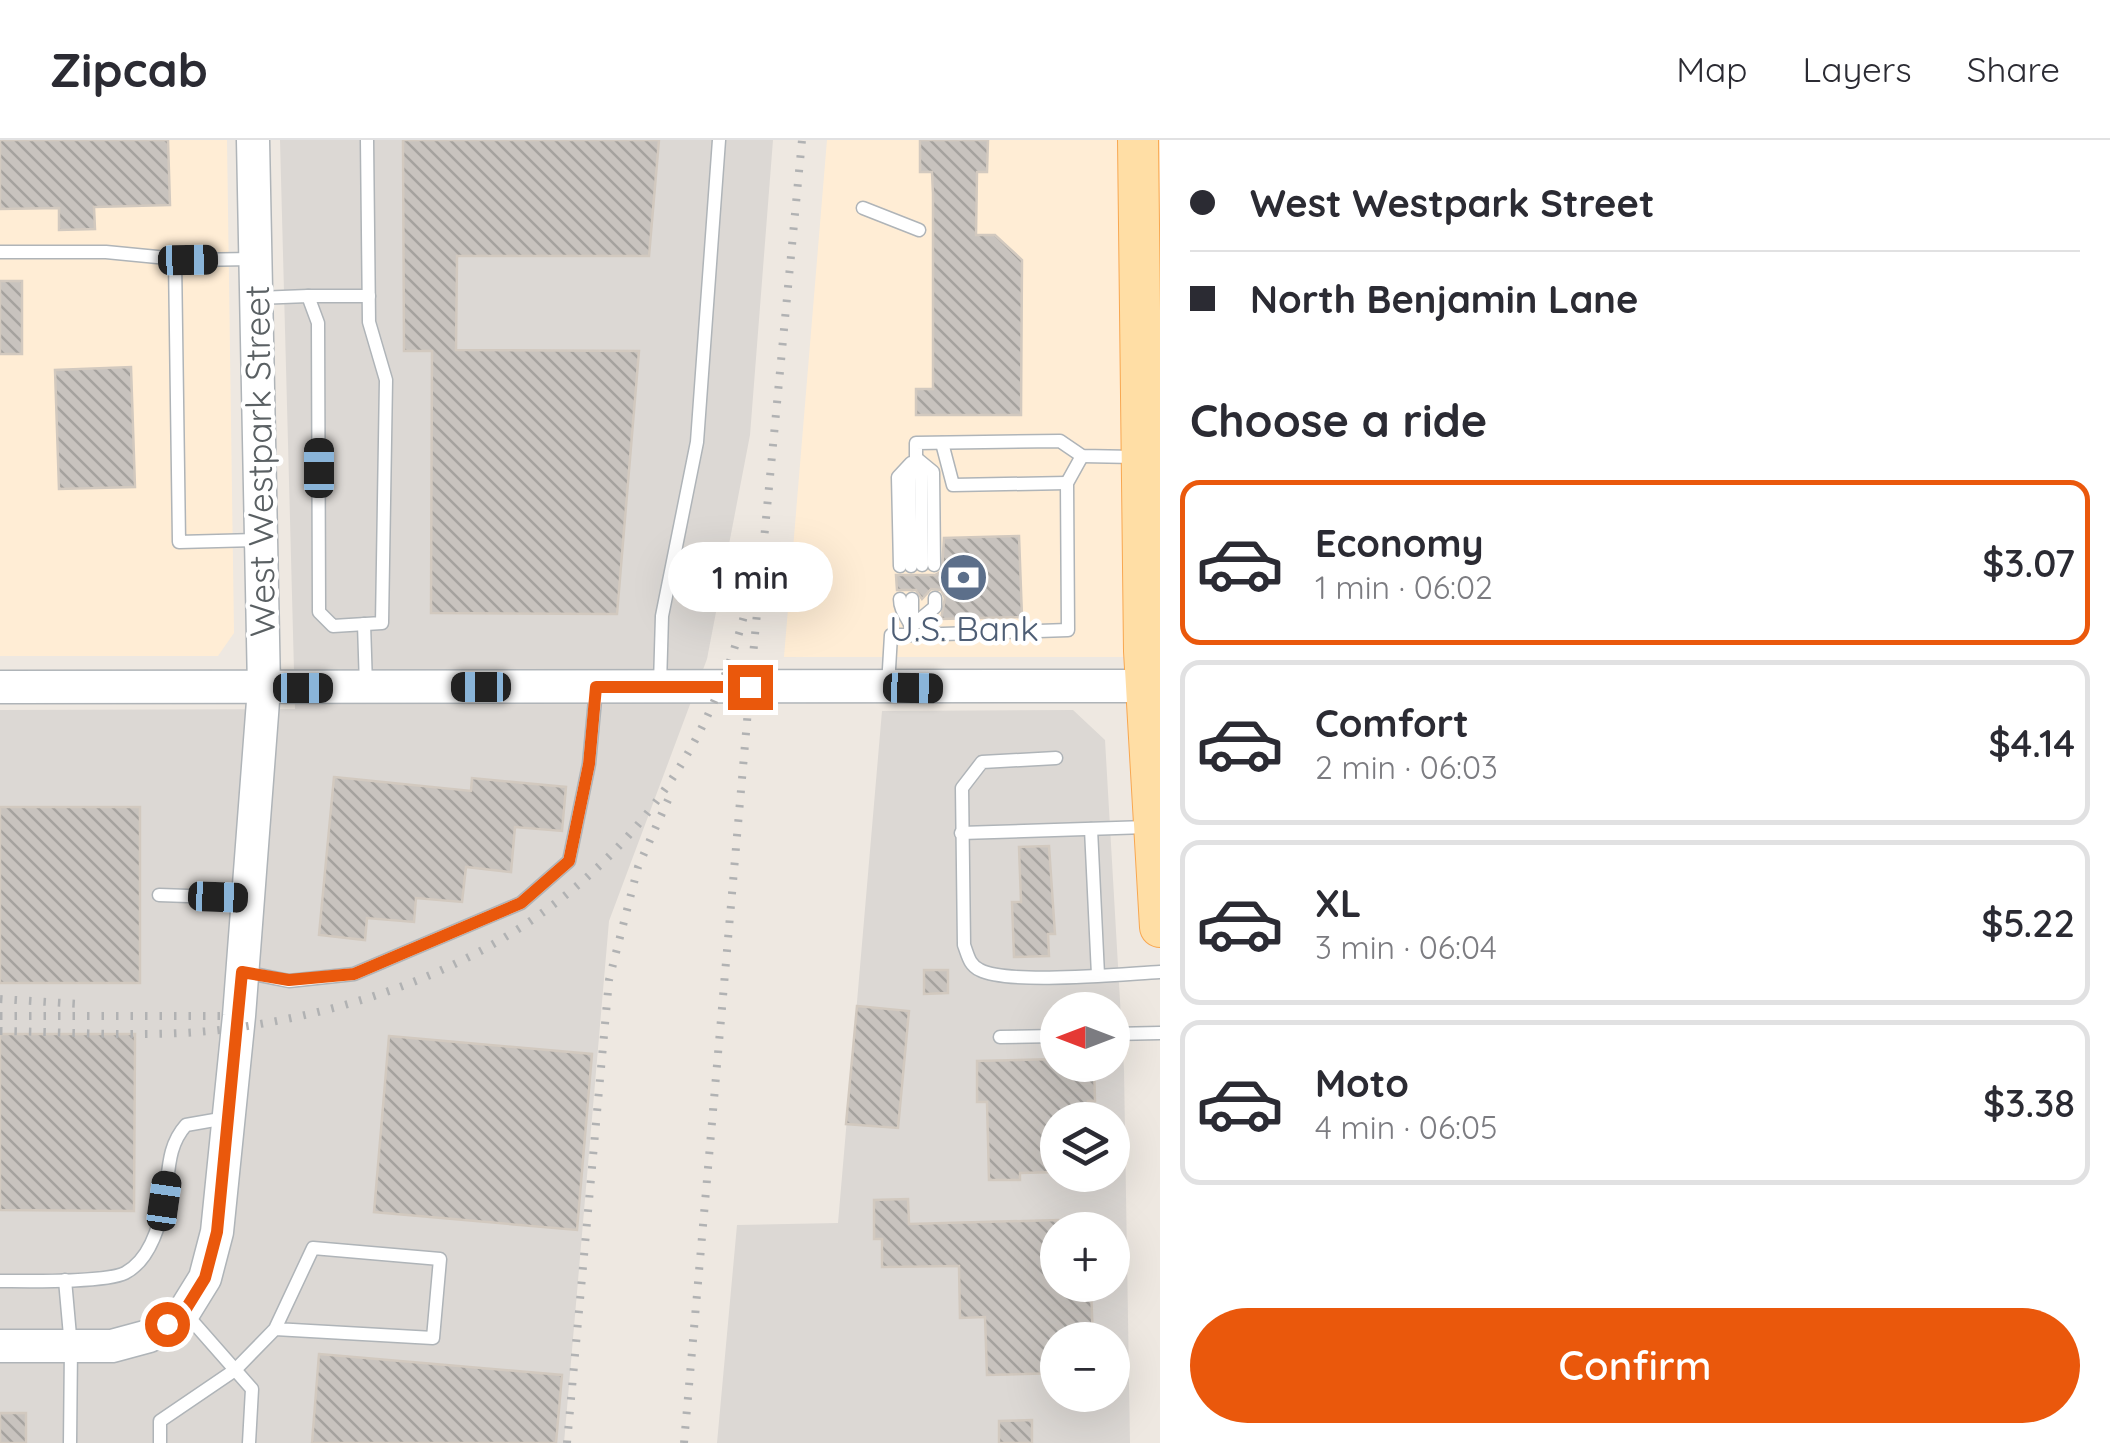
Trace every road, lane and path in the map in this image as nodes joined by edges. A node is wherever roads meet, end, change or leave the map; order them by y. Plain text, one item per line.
1 (253, 140) edge
2 (367, 140) edge
3 (719, 140) edge
4 (1138, 140) edge
5 (864, 208) dead end
6 (918, 230) dead end
7 (0, 252) edge
8 (175, 259) junction
9 (256, 259) junction
10 (308, 296) junction
11 (369, 296) junction
12 (257, 298) junction
13 (1150, 312) edge
14 (942, 443) junction
15 (1082, 456) junction
16 (1142, 457) junction
17 (916, 458) junction
18 (1067, 482) junction
19 (262, 540) junction
20 (364, 624) junction
21 (913, 630) junction
22 (660, 686) junction
23 (1153, 686) edge
24 (0, 687) edge
25 (366, 687) junction
26 (596, 687) junction
27 (888, 687) junction
28 (264, 688) junction
29 (1056, 758) dead end
30 (1155, 826) junction
31 (1091, 829) junction
32 (962, 833) junction
33 (159, 895) dead end
34 (248, 898) junction
35 (1160, 927) edge
36 (242, 972) junction
37 (1160, 972) edge
38 (1098, 975) junction
39 (1160, 1033) edge
40 (1130, 1034) edge
41 (1040, 1036) edge
42 (1000, 1037) dead end
43 (228, 1118) junction
44 (65, 1280) junction
45 (0, 1282) edge
46 (184, 1312) junction
47 (275, 1329) junction
48 (0, 1346) edge
49 (71, 1346) junction
50 (235, 1370) junction
51 (70, 1443) edge
52 (160, 1443) edge
53 (249, 1443) edge

1 - 9 street, West Westpark Street
2 - 11 lane
3 - 22 lane
4 - 13 main road
5 - 6 lane
7 - 8 lane
8 - 9 lane
8 - 19 lane
9 - 12 street, West Westpark Street
10 - 11 lane
10 - 12 lane
10 - 20 lane
11 - 20 lane
12 - 19 street, West Westpark Street
13 - 16 main road
14 - 15 lane
14 - 17 lane
14 - 18 lane
15 - 16 lane
15 - 18 lane
16 - 23 main road
17 - 17 lane
18 - 21 lane
19 - 28 street, West Westpark Street
20 - 25 lane
21 - 21 lane
21 - 27 lane
22 - 26 street
22 - 27 street
23 - 27 street
23 - 30 main road
24 - 28 street
25 - 26 street
25 - 28 street
26 - 36 lane
28 - 34 street, West Westpark Street
29 - 32 lane
30 - 31 lane
30 - 35 main road
31 - 32 lane
31 - 38 lane
32 - 38 lane
33 - 34 lane
34 - 36 street, West Westpark Street
36 - 43 street, West Westpark Street
37 - 38 lane
39 - 40 lane
41 - 42 lane
43 - 44 lane
43 - 46 street, West Westpark Street
44 - 45 lane
44 - 49 lane
46 - 49 street
46 - 50 lane
47 - 47 lane
47 - 50 lane
48 - 49 street
49 - 51 lane
50 - 52 lane
50 - 53 lane

